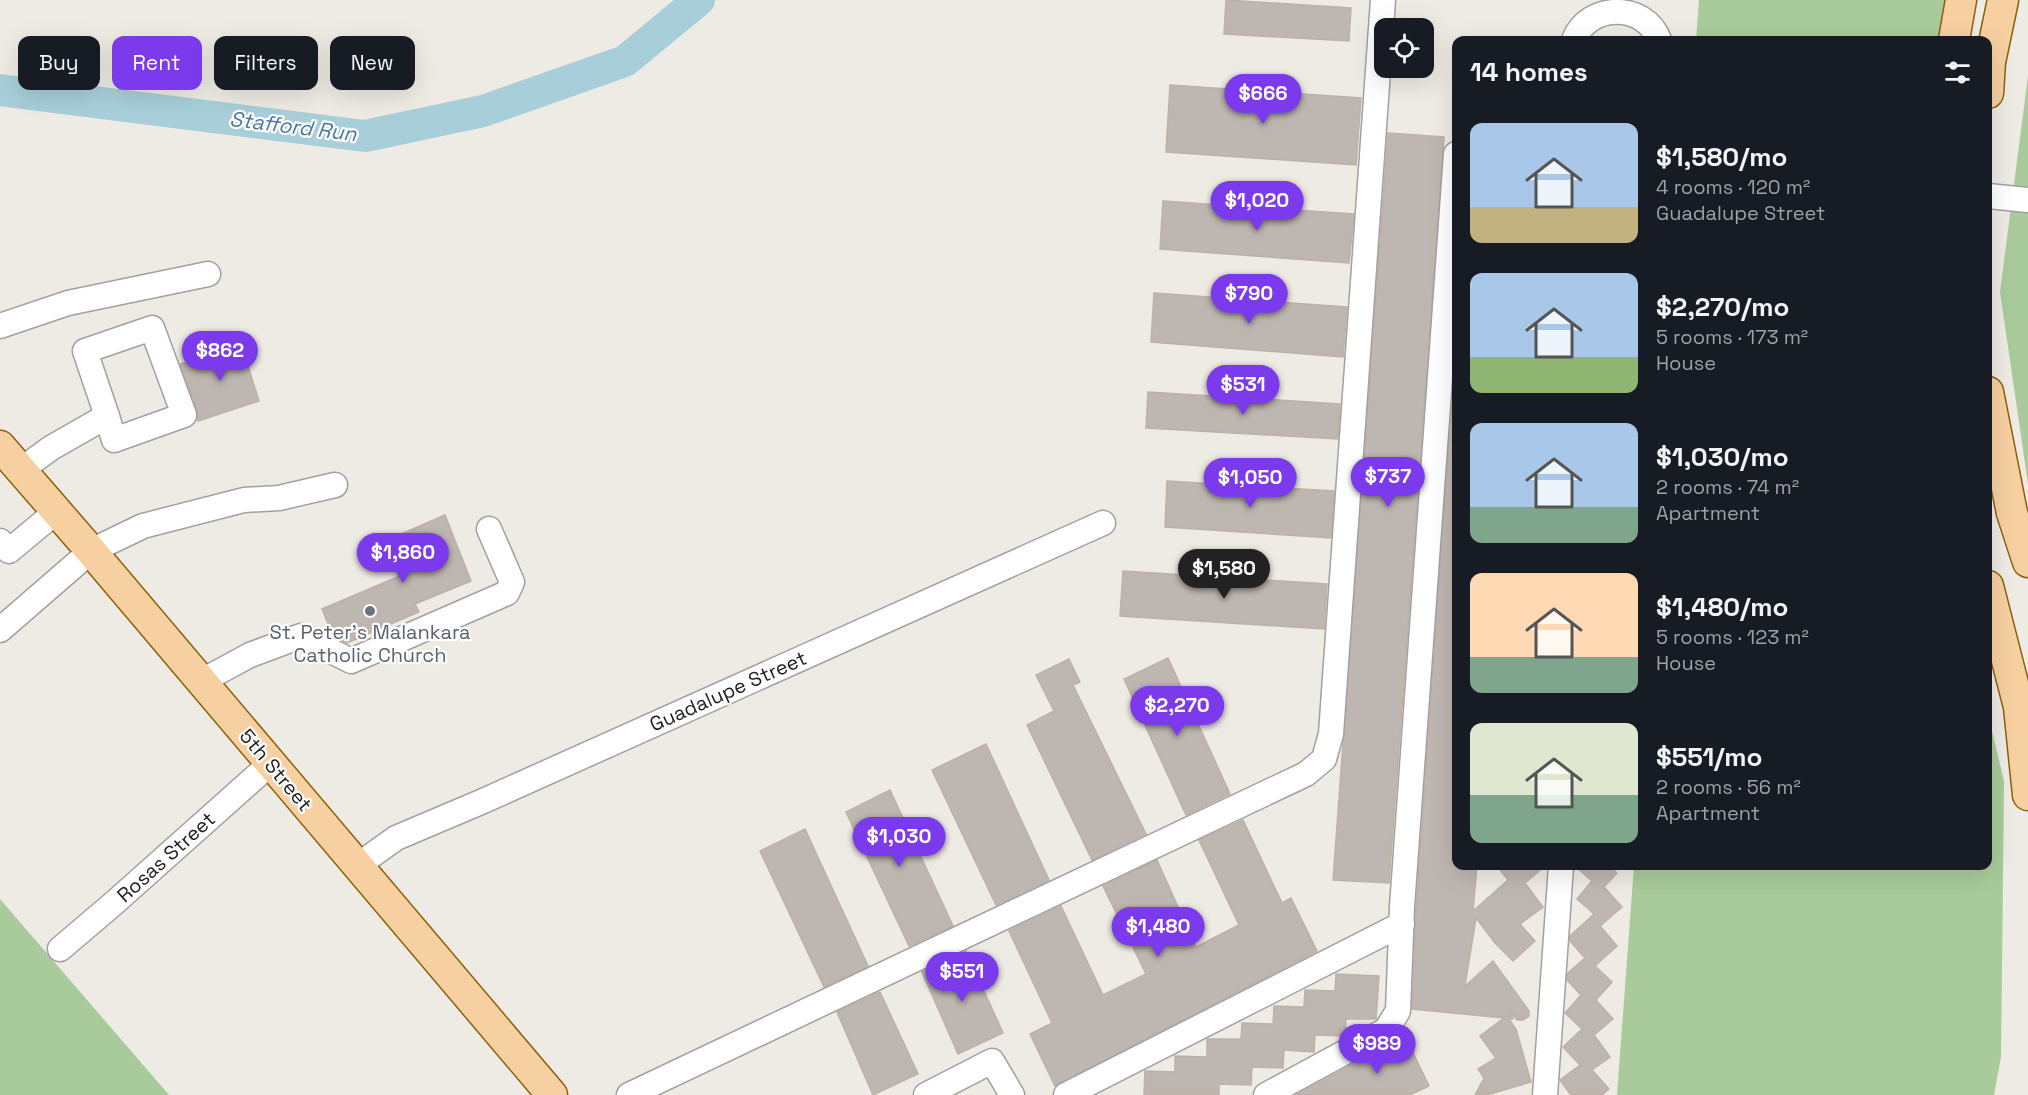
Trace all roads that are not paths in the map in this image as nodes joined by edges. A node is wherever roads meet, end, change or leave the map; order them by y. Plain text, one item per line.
1 (1383, 0) edge
2 (1961, 0) edge
3 (2003, 0) edge
4 (1576, 36) edge
5 (1656, 36) edge
6 (1955, 36) edge
7 (1992, 52) edge
8 (1992, 196) edge
9 (2028, 200) edge
10 (1452, 211) edge
11 (208, 274) dead end
12 (0, 326) edge
13 (1992, 412) edge
14 (107, 416) junction
15 (0, 446) edge
16 (21, 470) junction
17 (335, 485) dead end
18 (57, 511) junction
19 (1103, 522) dead end
20 (489, 529) dead end
21 (3, 550) edge
22 (92, 551) junction
23 (2028, 562) edge
24 (1992, 599) edge
25 (0, 630) edge
26 (202, 681) junction
27 (2024, 706) edge
28 (270, 764) junction
29 (2028, 795) edge
30 (357, 867) junction
31 (1560, 870) edge
32 (1402, 924) junction
33 (60, 950) dead end
34 (552, 1095) edge
35 (629, 1095) edge
36 (926, 1095) edge
37 (1012, 1095) edge
38 (1066, 1095) edge
39 (1266, 1095) edge
40 (1545, 1095) edge

1 - 35 street
2 - 6 main road
3 - 7 main road
4 - 5 street
8 - 9 street
10 - 32 street
11 - 12 street
13 - 23 main road
14 - 14 street
14 - 16 street
15 - 16 main road, 5th Street
16 - 18 main road, 5th Street
17 - 22 street
18 - 21 street
18 - 22 main road, 5th Street
19 - 30 street, Guadalupe Street
20 - 26 street
22 - 25 street
22 - 26 main road, 5th Street
24 - 27 main road
26 - 28 main road, 5th Street
27 - 29 main road
28 - 30 main road, 5th Street
28 - 33 street, Rosas Street
30 - 34 main road, 5th Street
31 - 40 street
32 - 38 street
32 - 39 street
36 - 37 street

